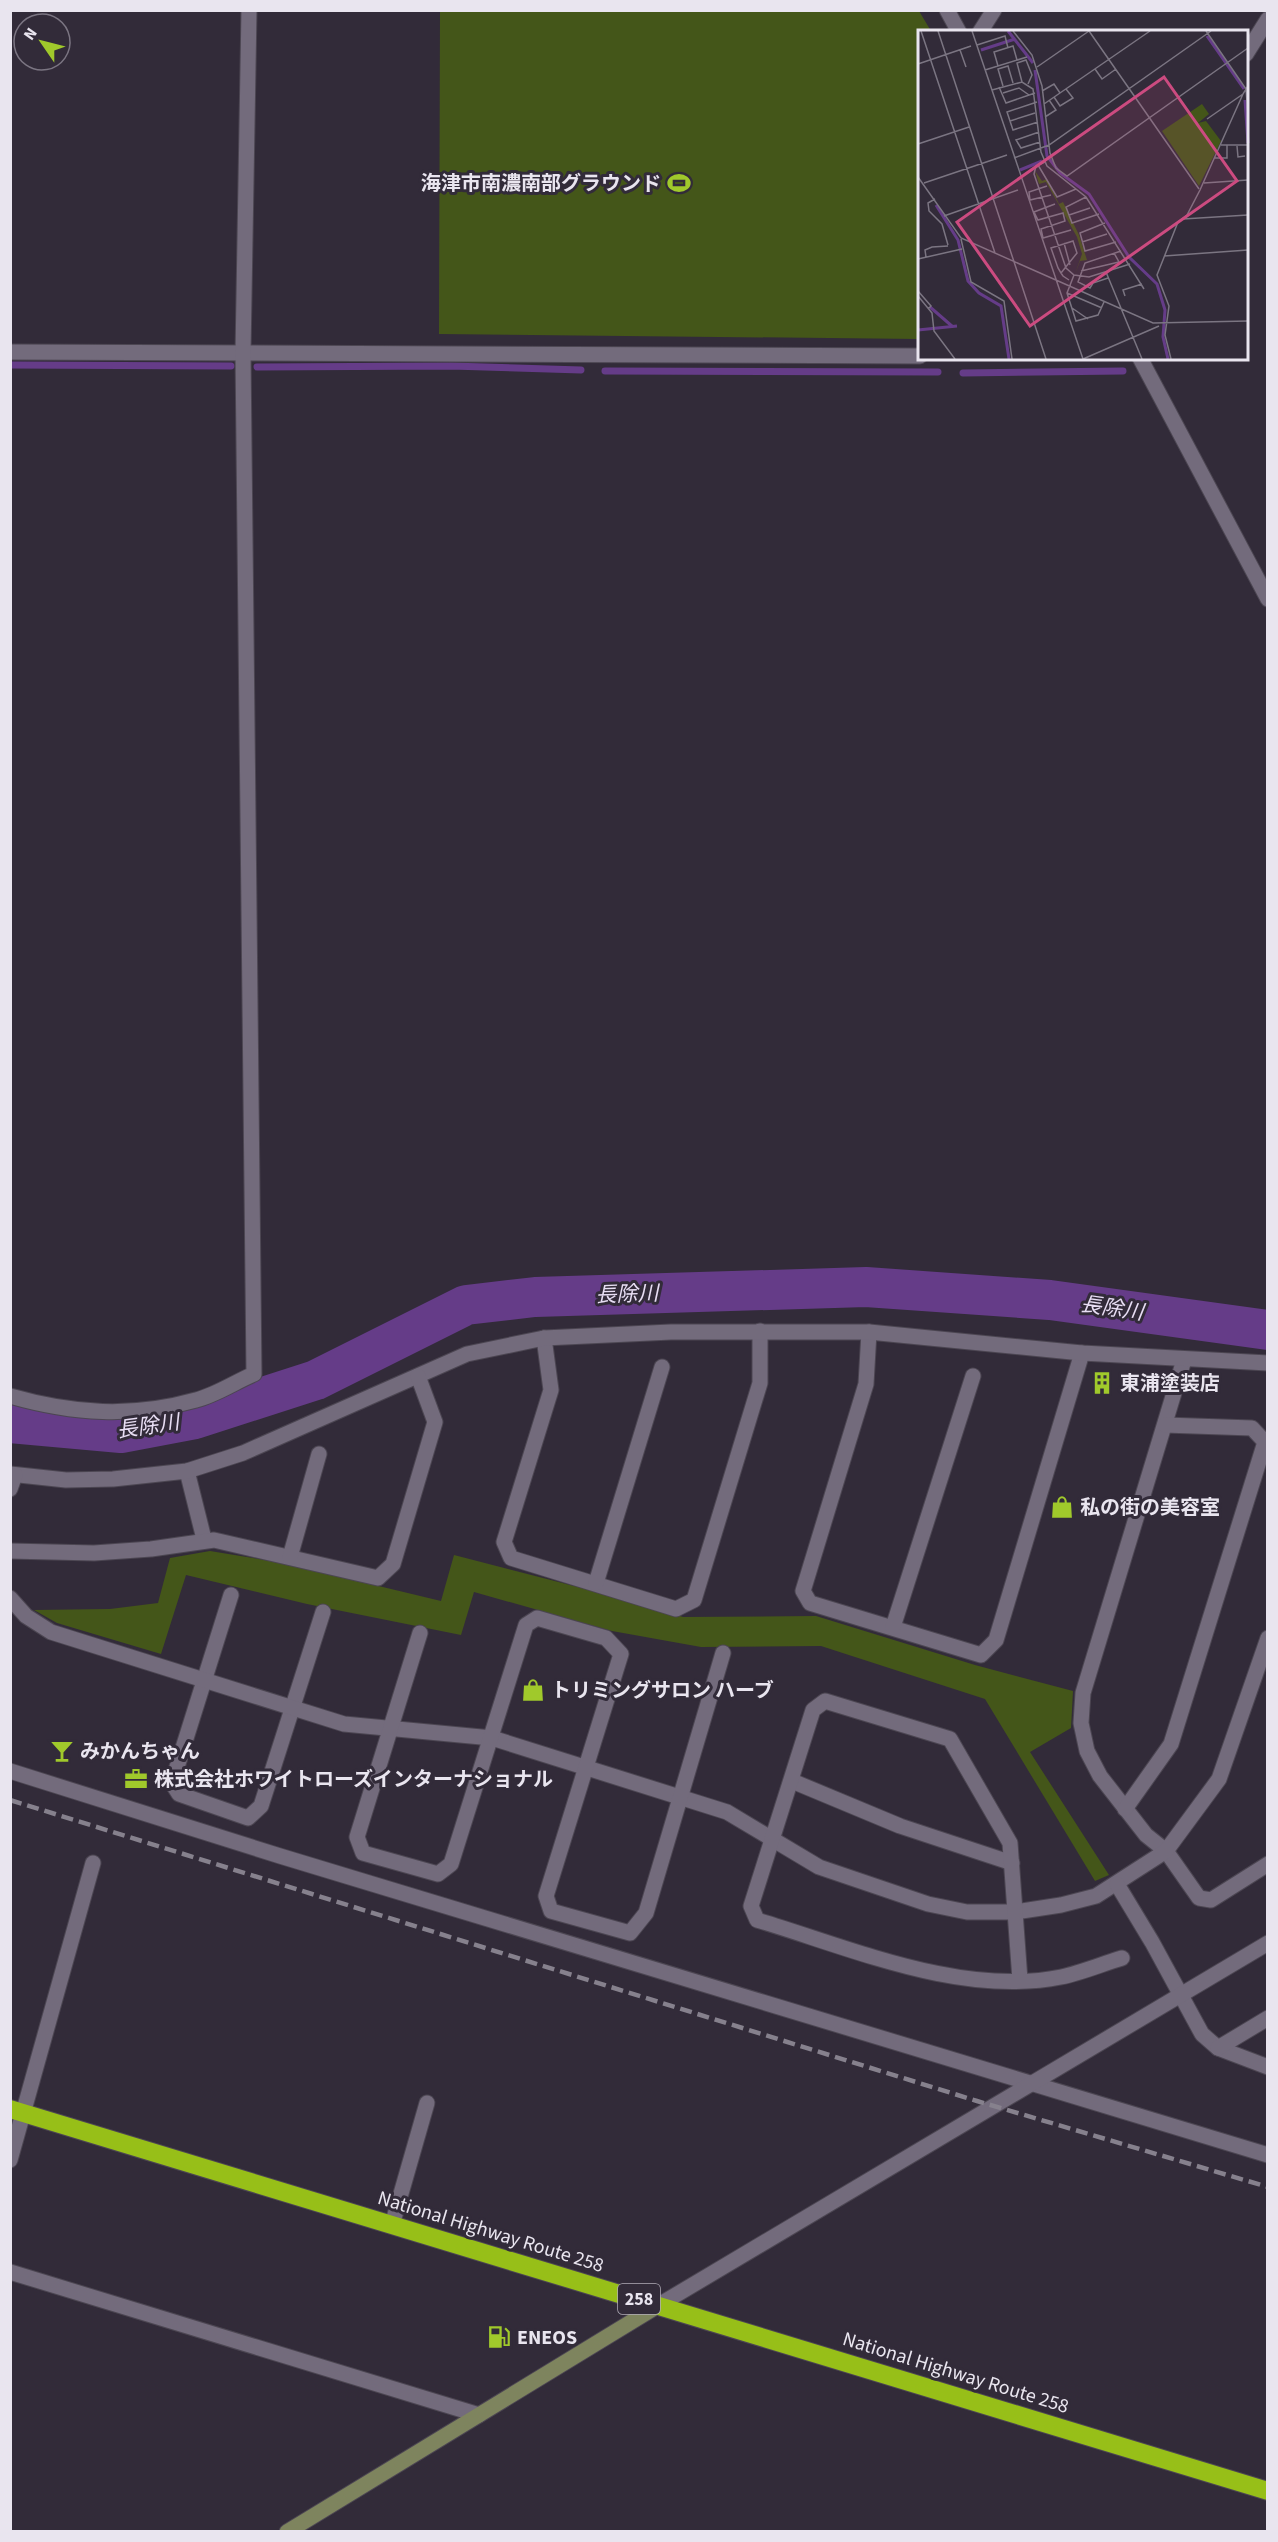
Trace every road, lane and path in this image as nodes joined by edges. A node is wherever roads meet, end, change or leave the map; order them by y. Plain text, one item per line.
1 (249, 10) edge
2 (947, 10) edge
3 (994, 10) edge
4 (1268, 19) edge
5 (958, 30) edge
6 (981, 30) edge
7 (1248, 51) edge
8 (10, 352) edge
9 (243, 353) junction
10 (918, 356) edge
11 (1141, 360) edge
12 (1268, 599) edge
13 (760, 1331) junction
14 (869, 1332) junction
15 (544, 1338) junction
16 (1083, 1353) junction
17 (1184, 1360) junction
18 (1268, 1363) edge
19 (662, 1367) dead end
20 (418, 1376) junction
21 (973, 1376) dead end
22 (10, 1396) edge
23 (1165, 1425) junction
24 (319, 1454) dead end
25 (187, 1471) junction
26 (12, 1479) edge
27 (204, 1539) junction
28 (10, 1551) edge
29 (290, 1557) junction
30 (596, 1583) junction
31 (231, 1595) dead end
32 (10, 1598) edge
33 (323, 1612) dead end
34 (893, 1627) junction
35 (420, 1633) dead end
36 (1268, 1638) edge
37 (723, 1653) dead end
38 (204, 1680) junction
39 (291, 1708) junction
40 (390, 1727) junction
41 (492, 1738) junction
42 (586, 1767) junction
43 (10, 1770) edge
44 (792, 1781) junction
45 (682, 1797) junction
46 (1125, 1809) junction
47 (772, 1840) junction
48 (1166, 1851) junction
49 (93, 1863) dead end
50 (1012, 1863) junction
51 (1268, 1864) edge
52 (1117, 1884) junction
53 (1015, 1912) junction
54 (1268, 1943) edge
55 (1122, 1958) dead end
56 (1020, 1980) junction
57 (1181, 1995) junction
58 (1268, 2018) edge
59 (1218, 2048) junction
60 (1268, 2067) edge
61 (1030, 2084) junction
62 (427, 2103) dead end
63 (17, 2111) edge
64 (1268, 2155) edge
65 (10, 2160) edge
66 (392, 2225) junction
67 (10, 2272) edge
68 (658, 2305) junction
69 (479, 2415) junction
70 (1268, 2491) edge
71 (287, 2532) edge

1 - 9 street
2 - 5 street
3 - 6 street
4 - 7 street
8 - 9 street
9 - 10 street
9 - 22 street
11 - 12 street
13 - 14 street
13 - 15 street
13 - 30 street
14 - 16 street
14 - 34 street
15 - 20 street
15 - 30 street
16 - 17 street
16 - 34 street
17 - 18 street
17 - 23 street
19 - 30 street
20 - 25 street
20 - 29 street
21 - 34 street
23 - 46 street
23 - 46 street
24 - 29 street
25 - 26 street
25 - 27 street
27 - 28 street
27 - 29 street
31 - 38 street
32 - 38 street
33 - 39 street
35 - 40 street
36 - 48 street
37 - 45 street
38 - 39 street
38 - 39 street
39 - 40 street
40 - 41 street
40 - 41 street
41 - 42 street
41 - 42 street
42 - 45 street
42 - 45 street
43 - 61 street
44 - 47 street
44 - 50 street
44 - 50 street
45 - 47 street
46 - 48 street
47 - 53 street
47 - 56 street
48 - 51 street
48 - 52 street
49 - 63 street
50 - 53 street
52 - 53 street
52 - 57 street
53 - 56 street
54 - 57 street
55 - 56 street
57 - 59 street
57 - 61 street
58 - 59 street
59 - 60 street
61 - 64 street
61 - 68 street
62 - 66 street
63 - 65 street
63 - 66 highway, National Highway Route 258 / 258
66 - 68 highway, National Highway Route 258 / 258
67 - 69 street
68 - 69 street
68 - 70 highway, National Highway Route 258 / 258
69 - 71 street

